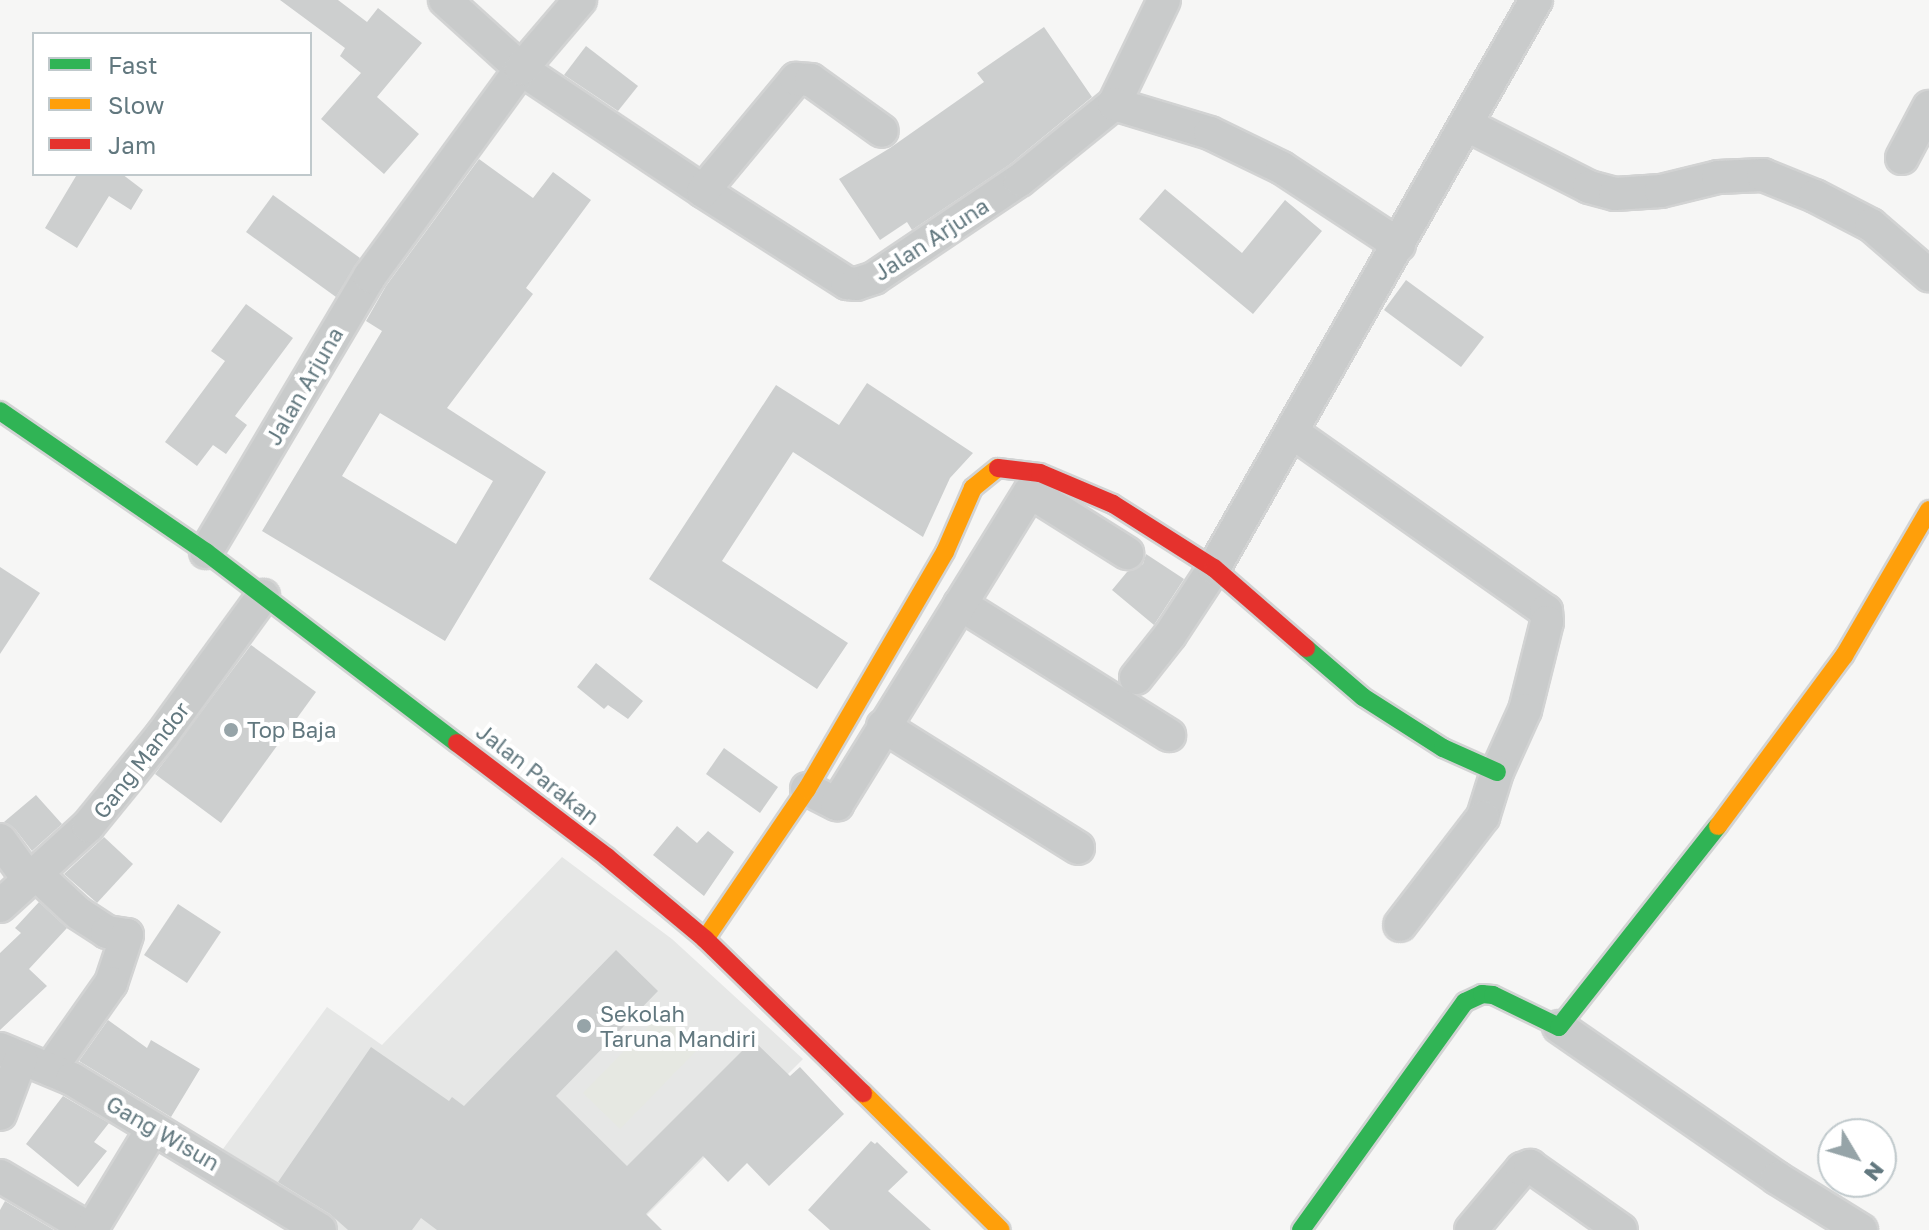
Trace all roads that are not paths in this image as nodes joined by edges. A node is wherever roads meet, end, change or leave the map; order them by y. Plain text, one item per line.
1 (445, 0) edge
2 (580, 0) edge
3 (1164, 0) edge
4 (1536, 0) edge
5 (521, 69) junction
6 (1114, 104) junction
7 (1929, 107) edge
8 (1467, 125) junction
9 (882, 131) dead end
10 (1902, 158) dead end
11 (703, 191) junction
12 (1399, 245) junction
13 (1929, 275) edge
14 (0, 411) edge
15 (1292, 432) junction
16 (1929, 510) edge
17 (206, 552) junction
18 (1127, 553) dead end
19 (1214, 568) junction
20 (263, 596) junction
21 (960, 604) junction
22 (1136, 678) dead end
23 (883, 726) junction
24 (1169, 735) dead end
25 (1497, 772) junction
26 (807, 789) junction
27 (0, 840) edge
28 (1078, 848) dead end
29 (33, 877) junction
30 (0, 906) edge
31 (1400, 925) dead end
32 (705, 939) junction
33 (1559, 1027) junction
34 (24, 1058) edge
35 (0, 1114) edge
36 (153, 1128) junction
37 (0, 1176) edge
38 (91, 1230) edge
39 (320, 1230) edge
40 (1001, 1230) edge
41 (1301, 1230) edge
42 (1471, 1230) edge
43 (1621, 1230) edge
44 (1861, 1230) edge

1 - 5 street
2 - 5 street, Jalan Arjuna
3 - 6 street, Jalan Arjuna
4 - 8 street
5 - 11 street, Jalan Arjuna
5 - 17 street, Jalan Arjuna
6 - 11 street, Jalan Arjuna
6 - 12 street
7 - 10 street
8 - 12 street
8 - 13 street
9 - 11 street
12 - 15 street
14 - 17 street, Jalan Parakan
15 - 19 street
15 - 25 street
16 - 33 street
17 - 20 street, Jalan Parakan
18 - 21 street
19 - 22 street
19 - 25 street
19 - 26 street
20 - 29 street, Gang Mandor
20 - 32 street, Jalan Parakan
21 - 23 street
21 - 24 street
23 - 26 street
23 - 28 street
25 - 31 street
26 - 32 street
27 - 29 street
29 - 30 street, Gang Mandor
29 - 34 street
32 - 40 street, Jalan Parakan
33 - 41 street
33 - 44 street
34 - 35 street
34 - 36 street, Gang Wisun
36 - 38 street
36 - 39 street, Gang Wisun
37 - 38 street
42 - 43 street

